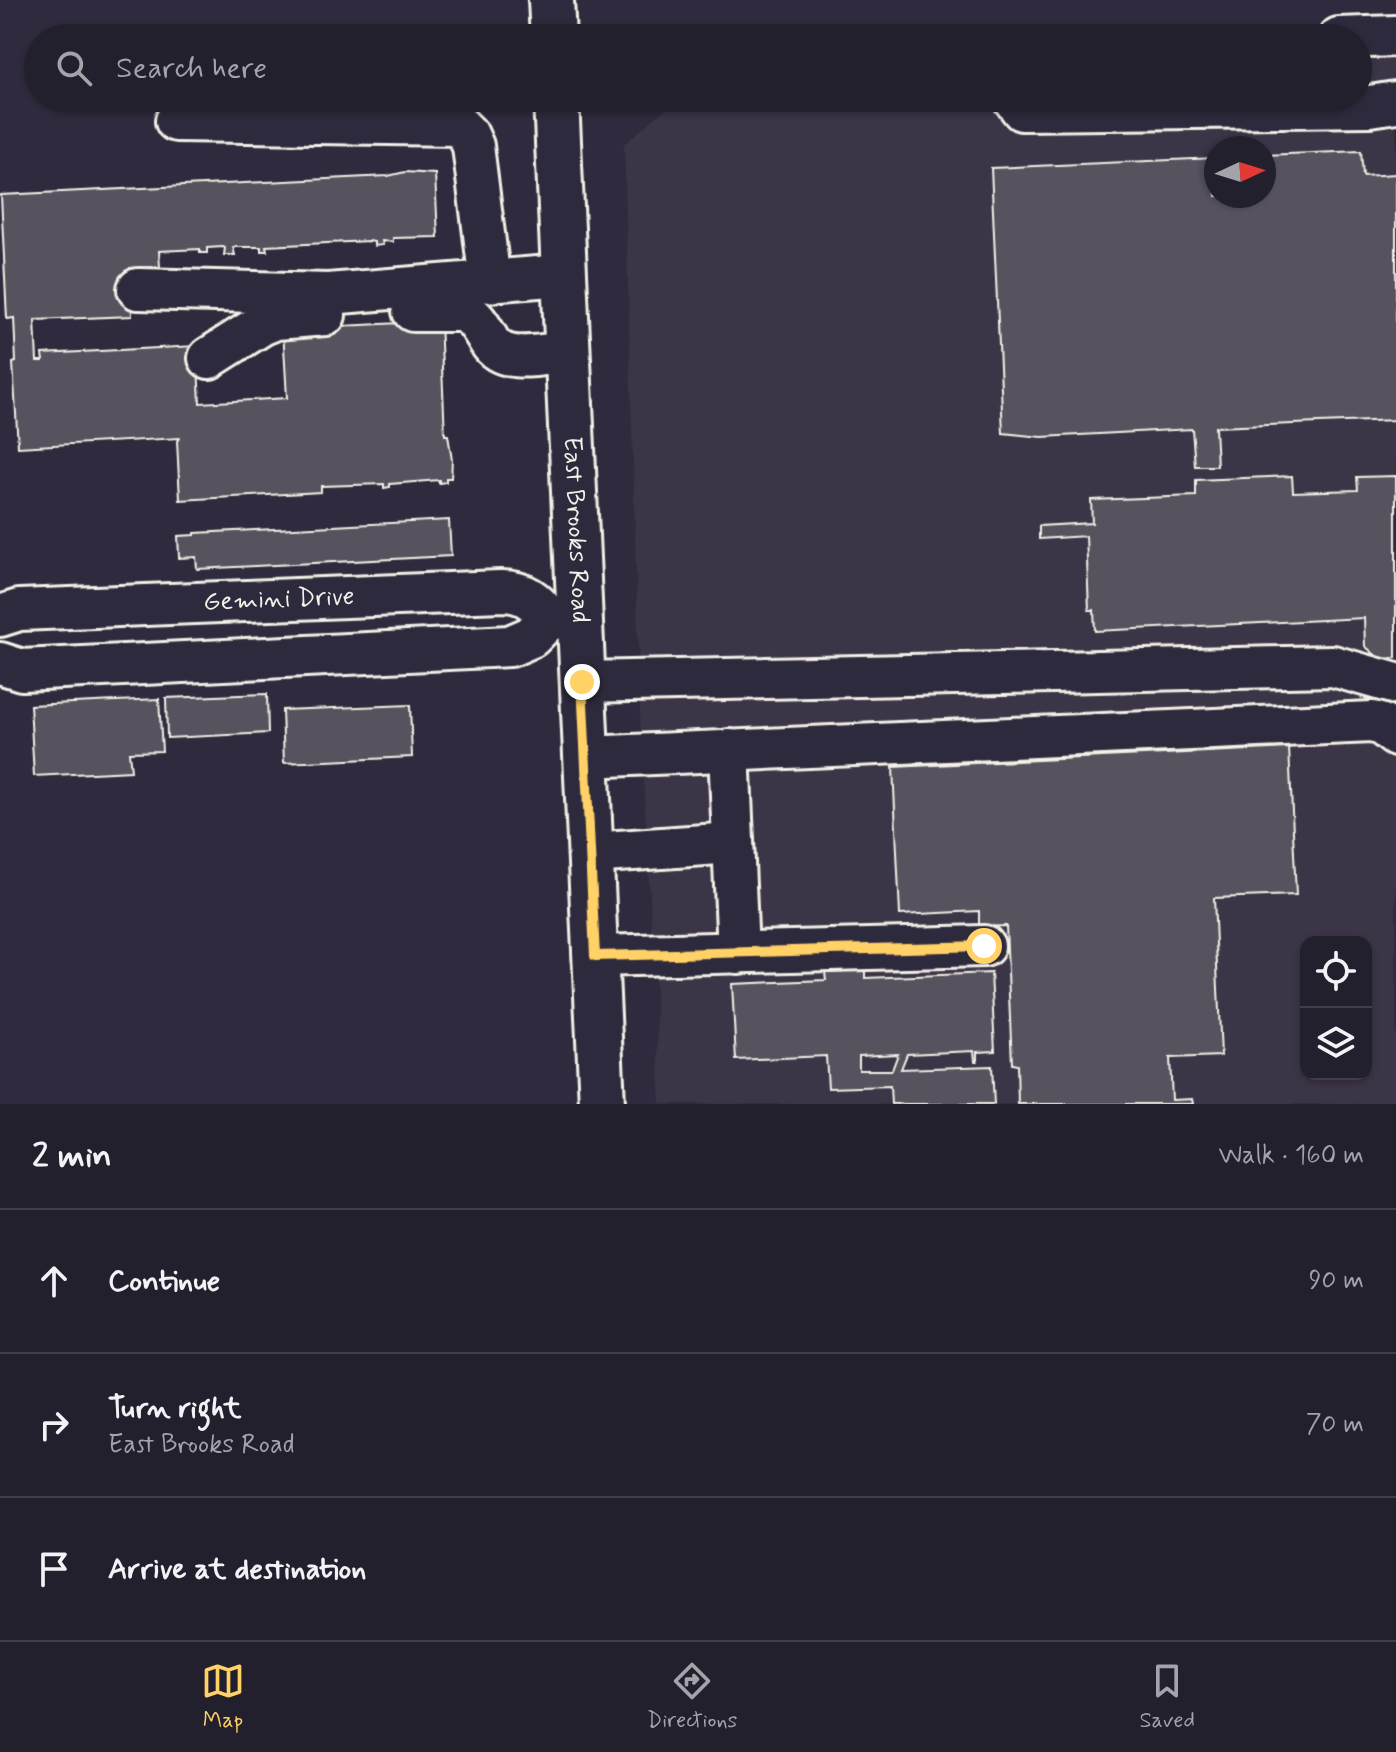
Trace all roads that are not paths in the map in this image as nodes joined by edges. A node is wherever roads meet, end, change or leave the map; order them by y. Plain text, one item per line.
1 (551, 0) edge
2 (552, 24) edge
3 (1396, 36) edge
4 (1372, 37) edge
5 (1396, 102) edge
6 (1372, 106) edge
7 (557, 112) edge
8 (176, 121) dead end
9 (563, 275) junction
10 (138, 289) dead end
11 (476, 293) junction
12 (567, 352) junction
13 (209, 358) dead end
14 (0, 616) edge
15 (564, 618) junction
16 (0, 663) edge
17 (582, 682) junction
18 (1396, 684) edge
19 (1396, 736) edge
20 (729, 750) junction
21 (586, 757) junction
22 (733, 843) junction
23 (590, 853) junction
24 (984, 946) dead end
25 (738, 953) junction
26 (595, 956) junction
27 (602, 1104) edge

1 - 2 main road
3 - 4 street
5 - 6 street
7 - 9 main road, East Brooks Road
8 - 11 street
9 - 11 street
9 - 12 main road, East Brooks Road
10 - 11 street
11 - 12 street
11 - 13 street
12 - 15 main road, East Brooks Road
14 - 15 street, Gemini Drive
15 - 16 street
15 - 17 main road, East Brooks Road
17 - 18 street
17 - 21 main road, East Brooks Road
19 - 20 street
20 - 21 street
20 - 22 street
21 - 23 main road, East Brooks Road
22 - 23 street
22 - 25 street
23 - 26 main road, East Brooks Road
24 - 25 street
25 - 26 street
26 - 27 main road, East Brooks Road

